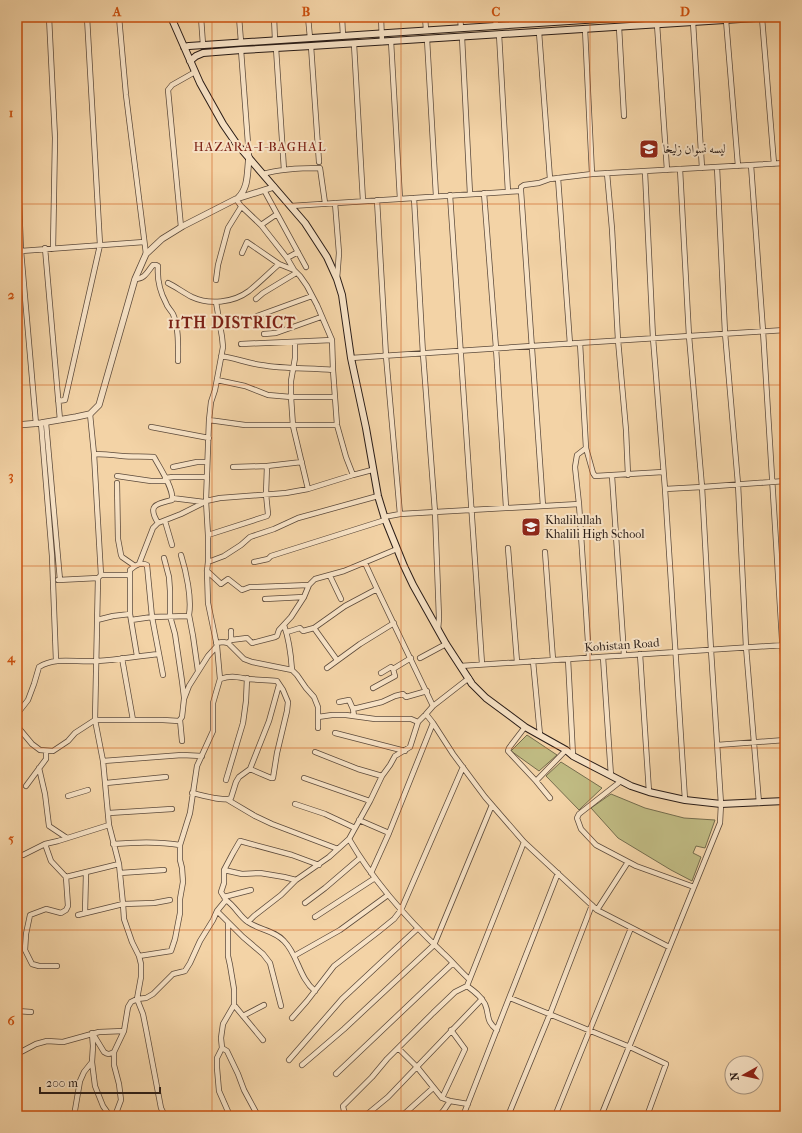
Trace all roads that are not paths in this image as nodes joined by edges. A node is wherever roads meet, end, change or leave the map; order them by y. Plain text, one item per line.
1 (49, 17) edge
2 (87, 17) edge
3 (119, 17) edge
4 (171, 17) edge
5 (201, 17) edge
6 (239, 17) edge
7 (274, 17) edge
8 (308, 17) edge
9 (342, 17) edge
10 (381, 17) edge
11 (425, 17) edge
12 (460, 17) edge
13 (495, 17) edge
14 (631, 17) edge
15 (772, 17) edge
16 (613, 18) edge
17 (762, 18) edge
18 (579, 19) edge
19 (531, 20) edge
20 (542, 20) edge
21 (726, 20) junction
22 (693, 22) junction
23 (657, 24) junction
24 (496, 25) junction
25 (619, 27) junction
26 (461, 28) junction
27 (585, 29) junction
28 (426, 30) junction
29 (539, 32) junction
30 (382, 33) junction
31 (499, 34) junction
32 (343, 36) junction
33 (462, 37) junction
34 (310, 38) junction
35 (427, 39) junction
36 (275, 40) junction
37 (391, 41) junction
38 (241, 42) junction
39 (382, 42) junction
40 (354, 44) junction
41 (202, 45) junction
42 (311, 46) junction
43 (184, 47) junction
44 (276, 48) junction
45 (241, 50) junction
46 (190, 60) junction
47 (195, 72) junction
48 (624, 116) dead end
49 (17, 149) edge
50 (249, 157) junction
51 (319, 162) dead end
52 (785, 163) edge
53 (774, 164) junction
54 (751, 165) junction
55 (738, 166) junction
56 (717, 167) junction
57 (702, 168) junction
58 (680, 169) junction
59 (284, 170) junction
60 (667, 170) junction
61 (645, 172) junction
62 (607, 173) junction
63 (263, 174) junction
64 (592, 174) junction
65 (558, 178) junction
66 (550, 179) junction
67 (274, 187) junction
68 (264, 190) junction
69 (521, 190) junction
70 (508, 192) junction
71 (484, 193) junction
72 (470, 194) junction
73 (450, 195) junction
74 (436, 196) junction
75 (414, 198) junction
76 (236, 199) junction
77 (400, 199) junction
78 (377, 200) junction
79 (363, 201) junction
80 (325, 203) junction
81 (335, 203) junction
82 (292, 206) junction
83 (241, 207) junction
84 (277, 214) junction
85 (261, 225) junction
86 (181, 227) junction
87 (144, 242) junction
88 (100, 245) junction
89 (45, 248) junction
90 (53, 249) junction
91 (20, 251) junction
92 (298, 252) junction
93 (242, 253) dead end
94 (146, 254) junction
95 (287, 258) junction
96 (279, 264) junction
97 (306, 267) dead end
98 (295, 271) junction
99 (134, 279) junction
100 (338, 279) junction
101 (216, 280) dead end
102 (168, 282) dead end
103 (312, 296) junction
104 (256, 299) dead end
105 (216, 302) junction
106 (257, 316) dead end
107 (321, 317) junction
108 (785, 330) edge
109 (763, 331) junction
110 (725, 333) junction
111 (264, 334) dead end
112 (689, 336) junction
113 (653, 338) junction
114 (332, 340) junction
115 (618, 340) junction
116 (295, 342) junction
117 (580, 343) junction
118 (240, 344) dead end
119 (570, 344) junction
120 (532, 346) junction
121 (496, 348) junction
122 (461, 351) junction
123 (423, 354) junction
124 (221, 356) junction
125 (386, 356) junction
126 (351, 358) junction
127 (178, 361) dead end
128 (294, 368) junction
129 (333, 370) junction
130 (217, 380) junction
131 (291, 397) junction
132 (335, 397) junction
133 (58, 402) junction
134 (90, 414) junction
135 (60, 420) junction
136 (210, 420) junction
137 (41, 423) junction
138 (17, 425) edge
139 (337, 425) junction
140 (293, 426) junction
141 (151, 427) dead end
142 (209, 438) junction
143 (586, 448) junction
144 (94, 454) junction
145 (207, 462) junction
146 (302, 462) junction
147 (267, 466) junction
148 (173, 467) dead end
149 (233, 467) dead end
150 (372, 470) junction
151 (663, 472) junction
152 (353, 474) junction
153 (628, 475) junction
154 (117, 476) dead end
155 (612, 476) junction
156 (207, 477) junction
157 (166, 480) junction
158 (785, 481) edge
159 (772, 482) junction
160 (117, 483) dead end
161 (738, 484) junction
162 (702, 487) junction
163 (308, 489) junction
164 (665, 489) junction
165 (266, 494) junction
166 (378, 496) junction
167 (172, 498) junction
168 (205, 501) junction
169 (579, 504) junction
170 (51, 505) junction
171 (543, 506) junction
172 (506, 508) junction
173 (472, 510) junction
174 (435, 512) junction
175 (400, 514) junction
176 (385, 519) junction
177 (165, 521) junction
178 (158, 523) junction
179 (208, 535) junction
180 (172, 545) dead end
181 (508, 548) dead end
182 (397, 550) junction
183 (545, 552) dead end
184 (181, 555) dead end
185 (164, 558) dead end
186 (208, 562) junction
187 (254, 562) dead end
188 (365, 563) junction
189 (137, 565) junction
190 (207, 571) junction
191 (129, 575) junction
192 (99, 576) junction
193 (330, 576) junction
194 (53, 580) junction
195 (60, 580) junction
196 (308, 585) junction
197 (377, 589) junction
198 (304, 597) junction
199 (265, 599) dead end
200 (341, 599) dead end
201 (130, 614) junction
202 (189, 615) junction
203 (170, 616) junction
204 (152, 617) junction
205 (97, 620) junction
206 (131, 620) junction
207 (394, 623) junction
208 (284, 625) junction
209 (314, 628) junction
210 (438, 630) junction
211 (231, 631) dead end
212 (287, 632) junction
213 (230, 642) junction
214 (446, 644) junction
215 (216, 645) junction
216 (784, 645) edge
217 (746, 647) junction
218 (711, 650) junction
219 (675, 652) junction
220 (159, 654) junction
221 (640, 654) junction
222 (624, 655) junction
223 (137, 656) junction
224 (604, 656) junction
225 (589, 657) junction
226 (122, 658) junction
227 (411, 658) junction
228 (420, 658) dead end
229 (568, 659) junction
230 (337, 660) junction
231 (553, 660) junction
232 (56, 661) junction
233 (534, 661) junction
234 (96, 662) junction
235 (517, 662) junction
236 (482, 664) junction
237 (460, 666) junction
238 (327, 668) dead end
239 (393, 669) junction
240 (292, 670) junction
241 (198, 671) junction
242 (381, 673) dead end
243 (163, 675) dead end
244 (247, 678) junction
245 (468, 678) junction
246 (220, 679) junction
247 (279, 685) junction
248 (373, 688) dead end
249 (785, 688) edge
250 (427, 691) junction
251 (184, 699) junction
252 (339, 702) dead end
253 (433, 706) junction
254 (353, 709) junction
255 (17, 714) edge
256 (426, 714) junction
257 (354, 716) junction
258 (318, 717) junction
259 (95, 720) junction
260 (133, 720) junction
261 (180, 720) junction
262 (418, 722) junction
263 (433, 723) junction
264 (17, 726) edge
265 (525, 727) junction
266 (318, 728) dead end
267 (335, 733) dead end
268 (540, 735) junction
269 (785, 740) edge
270 (182, 741) dead end
271 (754, 742) junction
272 (717, 745) junction
273 (566, 750) junction
274 (46, 751) junction
275 (405, 751) junction
276 (315, 752) dead end
277 (202, 756) junction
278 (573, 756) junction
279 (103, 761) junction
280 (463, 767) junction
281 (39, 768) junction
282 (250, 769) junction
283 (382, 776) junction
284 (611, 776) junction
285 (166, 777) dead end
286 (304, 778) dead end
287 (226, 780) dead end
288 (536, 781) junction
289 (621, 781) junction
290 (106, 782) junction
291 (26, 786) dead end
292 (88, 790) dead end
293 (649, 792) junction
294 (192, 793) junction
295 (68, 796) dead end
296 (550, 798) dead end
297 (228, 800) junction
298 (685, 800) junction
299 (370, 801) junction
300 (785, 801) edge
301 (759, 803) junction
302 (295, 804) dead end
303 (721, 804) junction
304 (492, 805) junction
305 (172, 809) dead end
306 (109, 813) junction
307 (359, 820) junction
308 (109, 825) junction
309 (355, 828) junction
310 (389, 833) junction
311 (67, 838) junction
312 (349, 838) junction
313 (524, 842) junction
314 (46, 844) junction
315 (113, 844) junction
316 (180, 845) junction
317 (338, 849) junction
318 (17, 855) edge
319 (360, 858) junction
320 (628, 862) junction
321 (119, 864) junction
322 (318, 865) junction
323 (164, 870) dead end
324 (224, 870) junction
325 (86, 873) junction
326 (120, 873) junction
327 (371, 873) junction
328 (558, 873) junction
329 (66, 877) junction
330 (375, 878) junction
331 (296, 880) junction
332 (694, 887) junction
333 (250, 890) dead end
334 (388, 895) junction
335 (225, 899) junction
336 (170, 900) dead end
337 (305, 903) dead end
338 (123, 904) junction
339 (592, 905) junction
340 (401, 910) junction
341 (597, 910) junction
342 (217, 911) junction
343 (85, 913) junction
344 (78, 915) dead end
345 (315, 917) dead end
346 (248, 922) junction
347 (228, 923) junction
348 (631, 928) junction
349 (418, 929) junction
350 (434, 945) junction
351 (670, 947) junction
352 (139, 956) junction
353 (294, 956) junction
354 (453, 963) junction
355 (57, 966) dead end
356 (469, 979) junction
357 (467, 986) junction
358 (315, 991) junction
359 (510, 998) junction
360 (137, 999) junction
361 (482, 999) junction
362 (234, 1005) junction
363 (264, 1005) dead end
364 (281, 1006) dead end
365 (17, 1011) edge
366 (31, 1012) dead end
367 (550, 1014) junction
368 (243, 1016) junction
369 (292, 1018) dead end
370 (451, 1030) junction
371 (496, 1030) junction
372 (124, 1031) junction
373 (590, 1031) junction
374 (92, 1034) junction
375 (264, 1040) dead end
376 (630, 1047) junction
377 (222, 1048) junction
378 (398, 1048) junction
379 (114, 1052) junction
380 (17, 1054) edge
381 (289, 1060) dead end
382 (92, 1062) junction
383 (302, 1066) dead end
384 (417, 1067) junction
385 (336, 1074) dead end
386 (433, 1088) junction
387 (442, 1098) junction
388 (450, 1101) junction
389 (468, 1104) junction
390 (346, 1115) edge
391 (74, 1116) edge
392 (110, 1116) edge
393 (116, 1116) edge
394 (165, 1116) edge
395 (230, 1116) edge
396 (258, 1116) edge
397 (365, 1116) edge
398 (402, 1116) edge
399 (439, 1116) edge
400 (462, 1116) edge
401 (508, 1116) edge
402 (556, 1116) edge
403 (601, 1116) edge
404 (647, 1116) edge

1 - 90 street
2 - 88 street
3 - 87 street
4 - 43 main road
5 - 41 street
6 - 38 street
7 - 36 street
8 - 34 street
9 - 32 street
10 - 30 street
11 - 28 street
12 - 26 street
13 - 24 street
14 - 16 main road
15 - 17 main road
16 - 18 main road
17 - 21 main road
17 - 53 street
18 - 20 main road
19 - 20 main road
19 - 24 main road
21 - 22 main road
21 - 55 street
22 - 23 main road
22 - 57 street
23 - 25 main road
23 - 60 street
24 - 26 main road
25 - 27 main road
25 - 48 street
26 - 28 main road
27 - 29 main road
27 - 64 street
28 - 30 main road
29 - 31 main road
29 - 66 street
30 - 32 main road
30 - 39 street
31 - 33 main road
31 - 70 street
32 - 34 main road
33 - 35 main road
33 - 72 street
34 - 36 main road
35 - 37 main road
35 - 74 street
36 - 38 main road
37 - 39 main road
37 - 77 street
38 - 41 main road
39 - 40 main road
40 - 42 main road
40 - 79 street
41 - 43 main road
42 - 44 main road
42 - 51 street
43 - 46 main road
44 - 45 main road
44 - 59 street
45 - 46 main road
45 - 50 street
46 - 47 main road
47 - 50 main road
47 - 86 street
49 - 91 street
50 - 63 main road
50 - 76 street
52 - 53 street
53 - 54 street
54 - 55 street
54 - 109 street
55 - 56 street
56 - 57 street
56 - 110 street
57 - 58 street
58 - 60 street
58 - 112 street
59 - 63 street
59 - 80 street
60 - 61 street
61 - 62 street
61 - 113 street
62 - 64 street
62 - 115 street
63 - 67 main road
64 - 65 street
65 - 66 street
65 - 119 street
66 - 69 street
67 - 68 street
67 - 82 main road
68 - 76 street
68 - 84 street
69 - 70 street
69 - 120 street
70 - 71 street
71 - 72 street
71 - 121 street
72 - 73 street
73 - 74 street
73 - 122 street
74 - 75 street
75 - 77 street
75 - 123 street
76 - 83 street
76 - 86 street
77 - 78 street
78 - 79 street
78 - 125 street
79 - 81 street
80 - 81 street
80 - 82 street
81 - 100 street
82 - 100 main road
83 - 85 street
83 - 101 street
84 - 85 street
84 - 92 street
85 - 95 street
86 - 94 street
87 - 88 street
87 - 94 street
88 - 90 street
88 - 133 street
89 - 90 street
89 - 91 street
89 - 133 street
91 - 137 street
92 - 95 street
92 - 97 street
93 - 96 street
94 - 99 street
95 - 98 street
96 - 98 street
96 - 105 street
98 - 103 street
98 - 104 street
99 - 127 street
99 - 134 street
100 - 126 main road
102 - 105 street
103 - 106 street
103 - 107 street
105 - 124 street
107 - 111 street
107 - 114 street
108 - 109 street
109 - 110 street
109 - 159 street
110 - 112 street
110 - 161 street
112 - 113 street
112 - 162 street
113 - 115 street
113 - 151 street
114 - 116 street
114 - 129 street
115 - 117 street
115 - 153 street
116 - 118 street
116 - 128 street
117 - 119 street
117 - 143 street
119 - 120 street
120 - 121 street
120 - 171 street
121 - 122 street
121 - 172 street
122 - 123 street
122 - 173 street
123 - 125 street
123 - 174 street
124 - 128 street
124 - 130 street
125 - 126 street
125 - 175 street
126 - 150 main road
128 - 129 street
128 - 131 street
129 - 132 street
130 - 131 street
130 - 136 street
131 - 132 street
131 - 140 street
132 - 139 street
133 - 135 street
134 - 135 street
134 - 144 street
135 - 137 street
136 - 140 street
136 - 142 street
137 - 138 street
137 - 170 street
139 - 140 street
139 - 152 street
140 - 146 street
141 - 142 street
142 - 145 street
143 - 155 street
143 - 169 street
144 - 157 street
144 - 192 street
145 - 148 street
145 - 156 street
146 - 147 street
146 - 163 street
147 - 149 street
147 - 165 street
150 - 152 street
150 - 166 main road
151 - 153 street
151 - 164 street
152 - 163 street
153 - 155 street
154 - 157 street
155 - 222 street
156 - 157 street
156 - 168 street
157 - 167 street
158 - 159 street
159 - 161 street
159 - 216 street
160 - 189 street
161 - 162 street
161 - 217 street
162 - 164 street
162 - 218 street
163 - 165 street
164 - 219 street
165 - 168 street
165 - 179 street
166 - 176 main road
166 - 186 street
167 - 168 street
167 - 178 street
168 - 177 street
168 - 179 street
169 - 171 street
169 - 225 street
170 - 194 street
170 - 195 street
171 - 172 street
172 - 173 street
173 - 174 street
173 - 236 street
174 - 175 street
174 - 210 street
175 - 176 street
176 - 182 main road
176 - 187 street
177 - 178 street
177 - 180 street
178 - 189 street
179 - 186 street
181 - 235 street
182 - 188 street
182 - 210 main road
183 - 231 street
184 - 202 street
185 - 203 street
186 - 190 street
188 - 193 street
188 - 197 street
189 - 191 street
189 - 204 street
190 - 196 street
190 - 215 street
191 - 192 street
191 - 201 street
192 - 195 street
192 - 205 street
193 - 196 street
193 - 200 street
194 - 195 street
194 - 232 street
196 - 198 street
197 - 207 street
197 - 209 street
198 - 199 street
198 - 208 street
201 - 205 street
201 - 206 street
202 - 203 street
202 - 241 street
203 - 204 street
203 - 251 street
204 - 206 street
204 - 220 street
205 - 234 street
206 - 223 street
207 - 227 street
207 - 230 street
208 - 212 street
208 - 213 street
209 - 212 street
209 - 230 street
210 - 214 main road
211 - 213 street
212 - 240 street
213 - 215 street
213 - 240 street
214 - 228 street
214 - 237 main road
215 - 241 street
215 - 246 street
216 - 217 street, Kohistan Road
216 - 249 street
217 - 218 street, Kohistan Road
217 - 271 street
218 - 219 street, Kohistan Road
218 - 272 street
219 - 221 street, Kohistan Road
219 - 298 street
220 - 223 street
220 - 243 street
221 - 222 street, Kohistan Road
221 - 293 street
222 - 224 street, Kohistan Road
223 - 226 street
224 - 225 street, Kohistan Road
224 - 284 street
225 - 229 street, Kohistan Road
226 - 234 street
226 - 260 street
227 - 239 street
227 - 250 street
229 - 231 street, Kohistan Road
229 - 278 street
230 - 238 street
231 - 233 street, Kohistan Road
232 - 234 street
232 - 255 street
233 - 235 street, Kohistan Road
233 - 268 street
234 - 259 street
235 - 236 street, Kohistan Road
236 - 237 street, Kohistan Road
237 - 245 main road
239 - 242 street
239 - 248 street
240 - 258 street
241 - 251 street
244 - 246 street
244 - 247 street
244 - 287 street
245 - 253 street
245 - 265 main road
246 - 277 street
247 - 282 street
247 - 282 street
250 - 253 street
250 - 254 street
251 - 261 street
252 - 254 street
253 - 256 street
254 - 257 street
256 - 262 street
256 - 263 street
257 - 258 street
257 - 262 street
258 - 266 street
259 - 260 street
259 - 274 street
259 - 279 street
260 - 261 street
261 - 270 street
262 - 275 street
263 - 280 street
263 - 310 street
264 - 274 street
265 - 268 main road
265 - 288 street
267 - 275 street
268 - 273 main road
269 - 271 street
271 - 272 street
271 - 301 street
272 - 303 street
273 - 278 main road
273 - 288 street
274 - 281 street
275 - 283 street
276 - 283 street
277 - 279 street
277 - 294 street
278 - 284 main road
279 - 290 street
280 - 304 street
280 - 340 street
281 - 291 street
281 - 311 street
282 - 297 street
283 - 299 street
284 - 289 main road
285 - 290 street
286 - 299 street
288 - 296 street
289 - 293 main road
289 - 320 street
290 - 306 street
292 - 295 street
293 - 298 main road
294 - 297 street
294 - 316 street
297 - 317 street
298 - 303 main road
299 - 307 street
300 - 301 main road
301 - 303 main road
302 - 309 street
303 - 332 street
304 - 313 street
304 - 350 street
305 - 306 street
306 - 308 street
307 - 309 street
307 - 310 street
308 - 311 street
308 - 315 street
309 - 312 street
310 - 327 street
311 - 314 street
312 - 317 street
312 - 319 street
313 - 328 street
313 - 356 street
314 - 318 street
314 - 329 street
315 - 316 street
315 - 321 street
316 - 352 street
317 - 322 street
319 - 327 street
319 - 337 street
320 - 332 street
320 - 341 street
321 - 325 street
321 - 326 street
322 - 324 street
322 - 331 street
323 - 326 street
324 - 331 street
324 - 335 street
325 - 329 street
325 - 343 street
326 - 338 street
327 - 330 street
328 - 339 street
328 - 359 street
329 - 355 street
330 - 334 street
330 - 345 street
331 - 346 street
332 - 351 street
333 - 335 street
334 - 340 street
334 - 353 street
335 - 342 street
335 - 346 street
336 - 338 street
338 - 343 street
338 - 352 street
339 - 341 street
339 - 367 street
340 - 349 street
340 - 358 street
341 - 348 street
342 - 347 street
342 - 360 street
343 - 344 street
346 - 353 street
347 - 362 street
347 - 364 street
348 - 351 street
348 - 373 street
349 - 350 street
349 - 381 street
350 - 354 street
350 - 383 street
351 - 376 street
352 - 360 street
353 - 358 street
354 - 356 street
354 - 385 street
356 - 357 street
357 - 361 street
357 - 378 street
358 - 369 street
359 - 367 street
359 - 371 street
360 - 372 street
360 - 394 street
361 - 370 street
361 - 371 street
362 - 368 street
362 - 377 street
363 - 368 street
365 - 366 street
367 - 373 street
367 - 401 street
368 - 375 street
370 - 384 street
370 - 387 street
371 - 389 street
372 - 374 street
372 - 379 street
373 - 376 street
373 - 402 street
374 - 379 street
374 - 380 street
374 - 382 street
376 - 403 street
376 - 404 street
377 - 395 street
377 - 396 street
378 - 384 street
378 - 390 street
379 - 393 street
382 - 391 street
382 - 392 street
384 - 386 street
384 - 397 street
386 - 387 street
386 - 398 street
387 - 388 street
388 - 389 street
388 - 399 street
389 - 400 street

